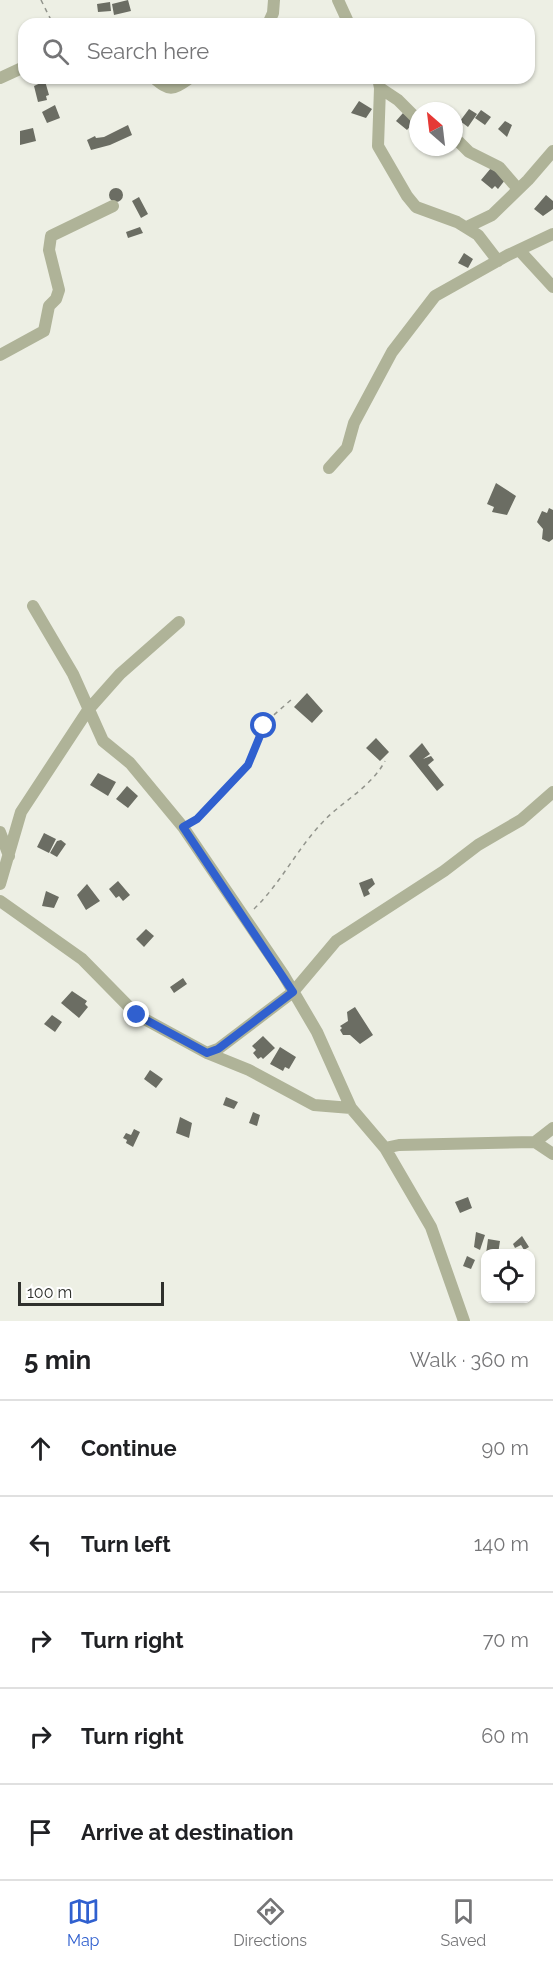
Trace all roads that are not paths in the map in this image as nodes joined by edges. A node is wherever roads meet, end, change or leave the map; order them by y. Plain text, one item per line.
1 (274, 0) edge
2 (338, 0) edge
3 (271, 18) edge
4 (346, 18) edge
5 (18, 70) edge
6 (0, 78) edge
7 (161, 84) edge
8 (181, 84) edge
9 (379, 84) edge
10 (380, 84) edge
11 (409, 111) edge
12 (463, 146) edge
13 (553, 151) edge
14 (518, 189) junction
15 (113, 206) dead end
16 (467, 227) junction
17 (553, 234) edge
18 (519, 250) junction
19 (498, 261) junction
20 (553, 287) edge
21 (0, 355) edge
22 (329, 468) dead end
23 (33, 606) dead end
24 (179, 622) dead end
25 (88, 710) junction
26 (553, 792) edge
27 (0, 832) edge
28 (9, 857) junction
29 (0, 884) edge
30 (0, 901) edge
31 (293, 992) junction
32 (207, 1053) junction
33 (351, 1108) junction
34 (553, 1128) edge
35 (535, 1142) junction
36 (385, 1148) junction
37 (553, 1154) edge
38 (464, 1321) edge

1 - 3 street
2 - 4 street
5 - 6 street
7 - 8 street
9 - 16 street
10 - 11 street
12 - 14 street
13 - 14 street
14 - 16 street
15 - 21 street
16 - 19 street
17 - 18 street
18 - 19 street
18 - 20 street
19 - 22 street
23 - 25 street
24 - 25 street
25 - 28 street
25 - 31 street
26 - 31 street
27 - 28 street
28 - 29 street
30 - 32 street
31 - 32 street
31 - 33 street
32 - 33 street
33 - 36 street
34 - 35 street
35 - 36 street
35 - 37 street
36 - 38 street

